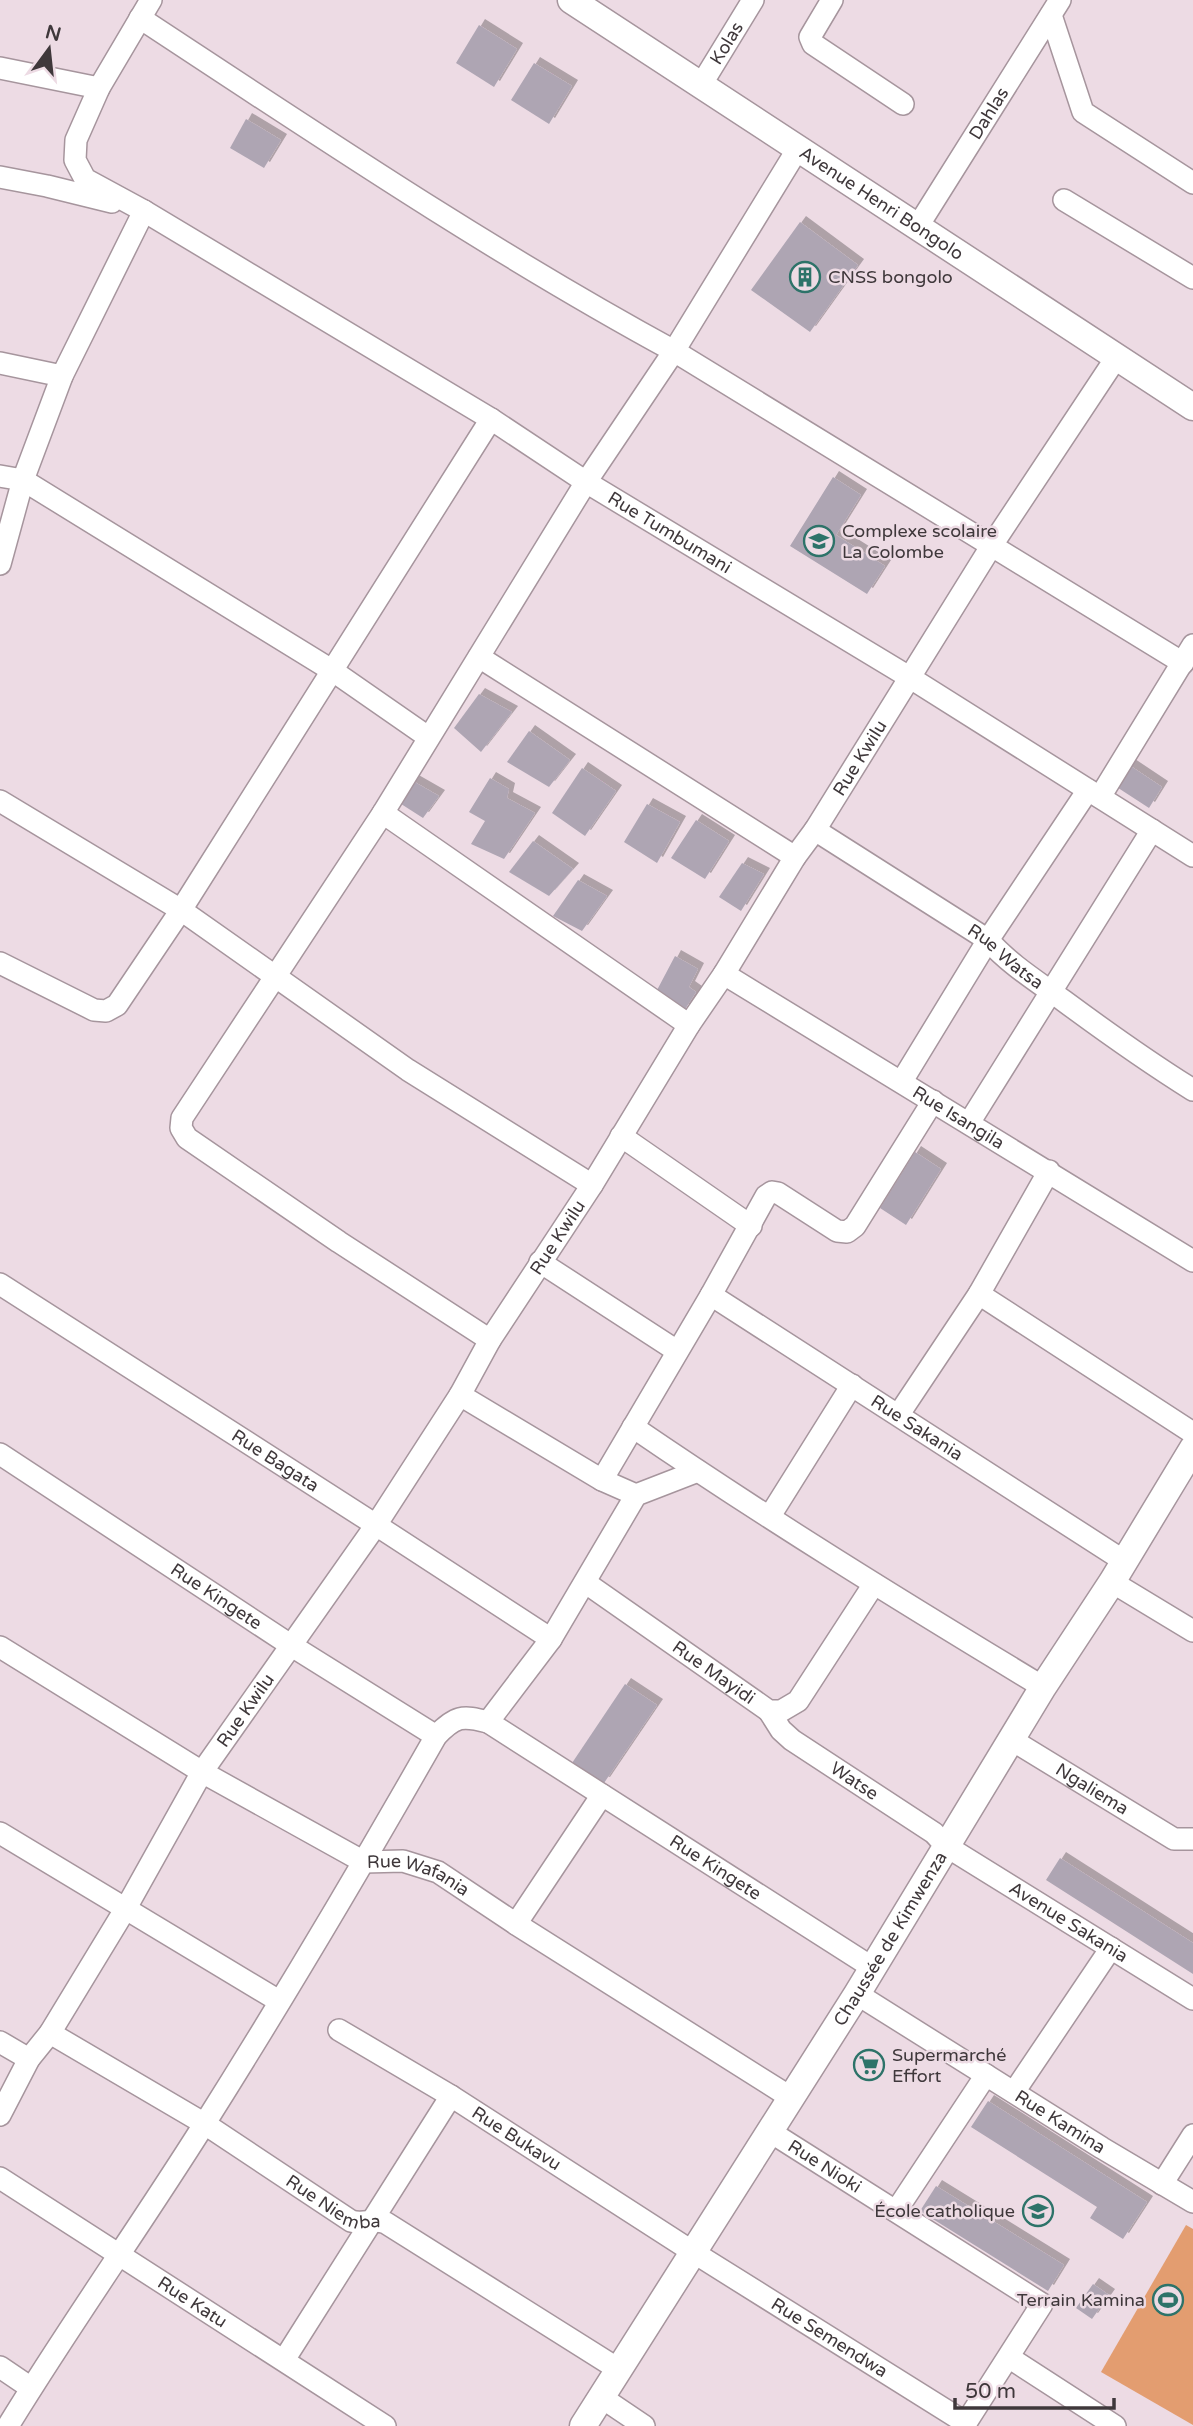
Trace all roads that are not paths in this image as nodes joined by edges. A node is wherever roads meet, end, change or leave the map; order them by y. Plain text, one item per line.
1 (151, 0) edge
2 (571, 0) edge
3 (753, 0) edge
4 (832, 0) edge
5 (1055, 8) edge
6 (140, 19) junction
7 (0, 68) edge
8 (701, 85) junction
9 (99, 88) junction
10 (903, 104) dead end
11 (797, 150) junction
12 (0, 177) edge
13 (1193, 183) edge
14 (1064, 200) dead end
15 (144, 211) junction
16 (918, 226) junction
17 (1193, 278) edge
18 (674, 351) junction
19 (1116, 358) junction
20 (0, 363) edge
21 (62, 376) junction
22 (1193, 407) edge
23 (491, 419) junction
24 (0, 476) edge
25 (23, 480) junction
26 (586, 482) junction
27 (992, 545) junction
28 (0, 565) edge
29 (1188, 654) edge
30 (479, 657) junction
31 (333, 671) junction
32 (909, 677) junction
33 (428, 737) junction
34 (1094, 793) junction
35 (0, 801) edge
36 (383, 813) junction
37 (814, 830) junction
38 (1152, 830) junction
39 (1193, 856) edge
40 (795, 857) junction
41 (181, 910) junction
42 (988, 940) junction
43 (0, 963) edge
44 (724, 974) junction
45 (274, 976) junction
46 (1051, 991) junction
47 (689, 1024) junction
48 (902, 1081) junction
49 (1193, 1090) edge
50 (933, 1101) junction
51 (969, 1123) junction
52 (621, 1136) junction
53 (1049, 1171) junction
54 (592, 1185) junction
55 (751, 1226) junction
56 (1193, 1261) edge
57 (540, 1262) junction
58 (0, 1284) edge
59 (979, 1294) junction
60 (711, 1295) junction
61 (490, 1340) junction
62 (677, 1351) junction
63 (852, 1385) junction
64 (460, 1395) junction
65 (899, 1414) junction
66 (633, 1427) junction
67 (1193, 1433) edge
68 (1193, 1448) edge
69 (0, 1454) edge
70 (698, 1471) junction
71 (602, 1480) junction
72 (636, 1495) junction
73 (770, 1516) junction
74 (376, 1525) junction
75 (1118, 1572) junction
76 (586, 1583) junction
77 (874, 1584) junction
78 (1193, 1631) edge
79 (551, 1639) junction
80 (292, 1646) junction
81 (0, 1647) edge
82 (1042, 1686) junction
83 (769, 1711) junction
84 (488, 1722) junction
85 (436, 1736) junction
86 (1012, 1740) junction
87 (202, 1772) junction
88 (602, 1795) junction
89 (0, 1833) edge
90 (1184, 1839) edge
91 (946, 1846) junction
92 (364, 1862) junction
93 (126, 1908) junction
94 (516, 1924) junction
95 (1111, 1948) junction
96 (873, 1968) junction
97 (857, 1994) junction
98 (1193, 1999) edge
99 (279, 2001) junction
100 (339, 2031) dead end
101 (50, 2033) junction
102 (0, 2042) edge
103 (29, 2059) junction
104 (986, 2075) junction
105 (1014, 2092) junction
106 (451, 2096) junction
107 (790, 2097) junction
108 (0, 2115) edge
109 (205, 2124) junction
110 (769, 2130) junction
111 (1193, 2134) edge
112 (0, 2178) edge
113 (1163, 2184) junction
114 (1193, 2202) edge
115 (896, 2211) junction
116 (372, 2220) junction
117 (693, 2252) junction
118 (118, 2254) junction
119 (1010, 2358) junction
120 (284, 2360) junction
121 (0, 2367) edge
122 (618, 2369) junction
123 (31, 2388) junction
124 (601, 2397) junction
125 (965, 2424) edge
126 (8, 2426) edge
127 (385, 2426) edge
128 (583, 2426) edge
129 (644, 2426) edge
130 (1115, 2426) edge

1 - 6 street
2 - 8 street, Avenue Henri Bongolo
3 - 8 street, Kolas
4 - 10 street
5 - 13 street
5 - 16 street, Dahlas
6 - 9 street
6 - 18 street
7 - 9 street
8 - 11 street, Avenue Henri Bongolo
9 - 15 street
11 - 16 street, Avenue Henri Bongolo
11 - 18 street
12 - 15 street
14 - 17 street
15 - 21 street
15 - 23 street, Rue Tumbumani
16 - 19 street, Avenue Henri Bongolo
18 - 26 street
18 - 27 street
19 - 22 street, Avenue Henri Bongolo
19 - 27 street, Rue Kwilu
20 - 21 street
21 - 25 street
23 - 26 street, Rue Tumbumani
23 - 31 street
24 - 25 street
25 - 28 street
25 - 31 street
26 - 30 street
26 - 32 street, Rue Tumbumani
27 - 29 street
27 - 32 street, Rue Kwilu
29 - 34 street
30 - 33 street
30 - 40 street
31 - 33 street
31 - 41 street
32 - 34 street, Rue Tumbumani
32 - 37 street, Rue Kwilu
33 - 36 street
34 - 38 street, Rue Tumbumani
34 - 42 street
35 - 41 street
36 - 45 street
36 - 47 street
37 - 40 street, Rue Kwilu
37 - 42 street, Rue Watsa
38 - 39 street, Rue Tumbumani
38 - 46 street
40 - 44 street, Rue Kwilu
41 - 43 street
41 - 45 street
42 - 46 street, Rue Watsa
42 - 48 street
44 - 47 street, Rue Kwilu
44 - 48 street, Rue Isangila
45 - 54 street
45 - 61 street
46 - 49 street, Rue Watsa
46 - 51 street
47 - 52 street, Rue Kwilu
48 - 50 street, Rue Isangila
50 - 51 street, Rue Isangila
50 - 55 street
51 - 53 street, Rue Isangila
52 - 54 street, Rue Kwilu
52 - 55 street
53 - 56 street, Rue Isangila
53 - 59 street
54 - 57 street, Rue Kwilu
55 - 60 street
57 - 61 street, Rue Kwilu
57 - 62 street
58 - 74 street, Rue Bagata
59 - 65 street
59 - 67 street
60 - 62 street
60 - 63 street, Rue Sakania
61 - 64 street, Rue Kwilu
62 - 66 street
63 - 65 street, Rue Sakania
63 - 73 street
64 - 71 street
64 - 74 street, Rue Kwilu
65 - 75 street, Rue Sakania
66 - 70 street
66 - 71 street
68 - 75 street, Chaussée de Kimwenza
69 - 80 street, Rue Kingete
70 - 72 street
70 - 73 street
71 - 72 street
72 - 76 street
73 - 77 street
74 - 79 street, Rue Bagata
74 - 80 street, Rue Kwilu
75 - 78 street, Rue Sakania
75 - 82 street, Chaussée de Kimwenza
76 - 79 street
76 - 83 street, Rue Mayidi
77 - 82 street
77 - 83 street, Rue Mayidi
79 - 84 street
80 - 85 street, Rue Kingete
80 - 87 street, Rue Kwilu
81 - 87 street, Rue Wafania
82 - 86 street, Chaussée de Kimwenza
83 - 91 street, Watse
84 - 85 street
84 - 88 street, Rue Kingete
85 - 92 street
86 - 90 street, Ngaliema
86 - 91 street, Chaussée de Kimwenza
87 - 92 street, Rue Wafania
87 - 93 street, Rue Kwilu
88 - 94 street
88 - 96 street, Rue Kingete
89 - 93 street
91 - 95 street, Avenue Sakania
91 - 96 street, Chaussée de Kimwenza
92 - 94 street, Rue Wafania
92 - 99 street
93 - 99 street
93 - 101 street, Rue Kwilu
94 - 107 street, Rue Wafania
95 - 98 street, Avenue Sakania
95 - 105 street
96 - 97 street, Chaussée de Kimwenza
97 - 104 street, Rue Kamina
97 - 107 street, Chaussée de Kimwenza
99 - 109 street
100 - 106 street, Rue Bukavu
101 - 103 street, Rue Kwilu
101 - 109 street, Rue Niemba
102 - 103 street
103 - 108 street, Rue Kwilu
104 - 105 street, Rue Kamina
104 - 115 street
105 - 113 street, Rue Kamina
106 - 116 street
106 - 117 street, Rue Bukavu
107 - 110 street, Chaussée de Kimwenza
109 - 116 street, Rue Niemba
109 - 118 street
110 - 115 street, Rue Nioki
110 - 117 street, Chaussée de Kimwenza
111 - 113 street
112 - 118 street, Rue Katu
113 - 114 street, Rue Kamina
115 - 119 street, Rue Nioki
116 - 120 street
116 - 122 street, Rue Niemba
117 - 122 street, Chaussée de Kimwenza
117 - 125 street, Rue Semendwa
118 - 120 street, Rue Katu
118 - 123 street
119 - 125 street
119 - 130 street
120 - 127 street, Rue Katu
121 - 123 street
122 - 124 street, Chaussée de Kimwenza
123 - 126 street
124 - 128 street, Chaussée de Kimwenza
124 - 129 street

